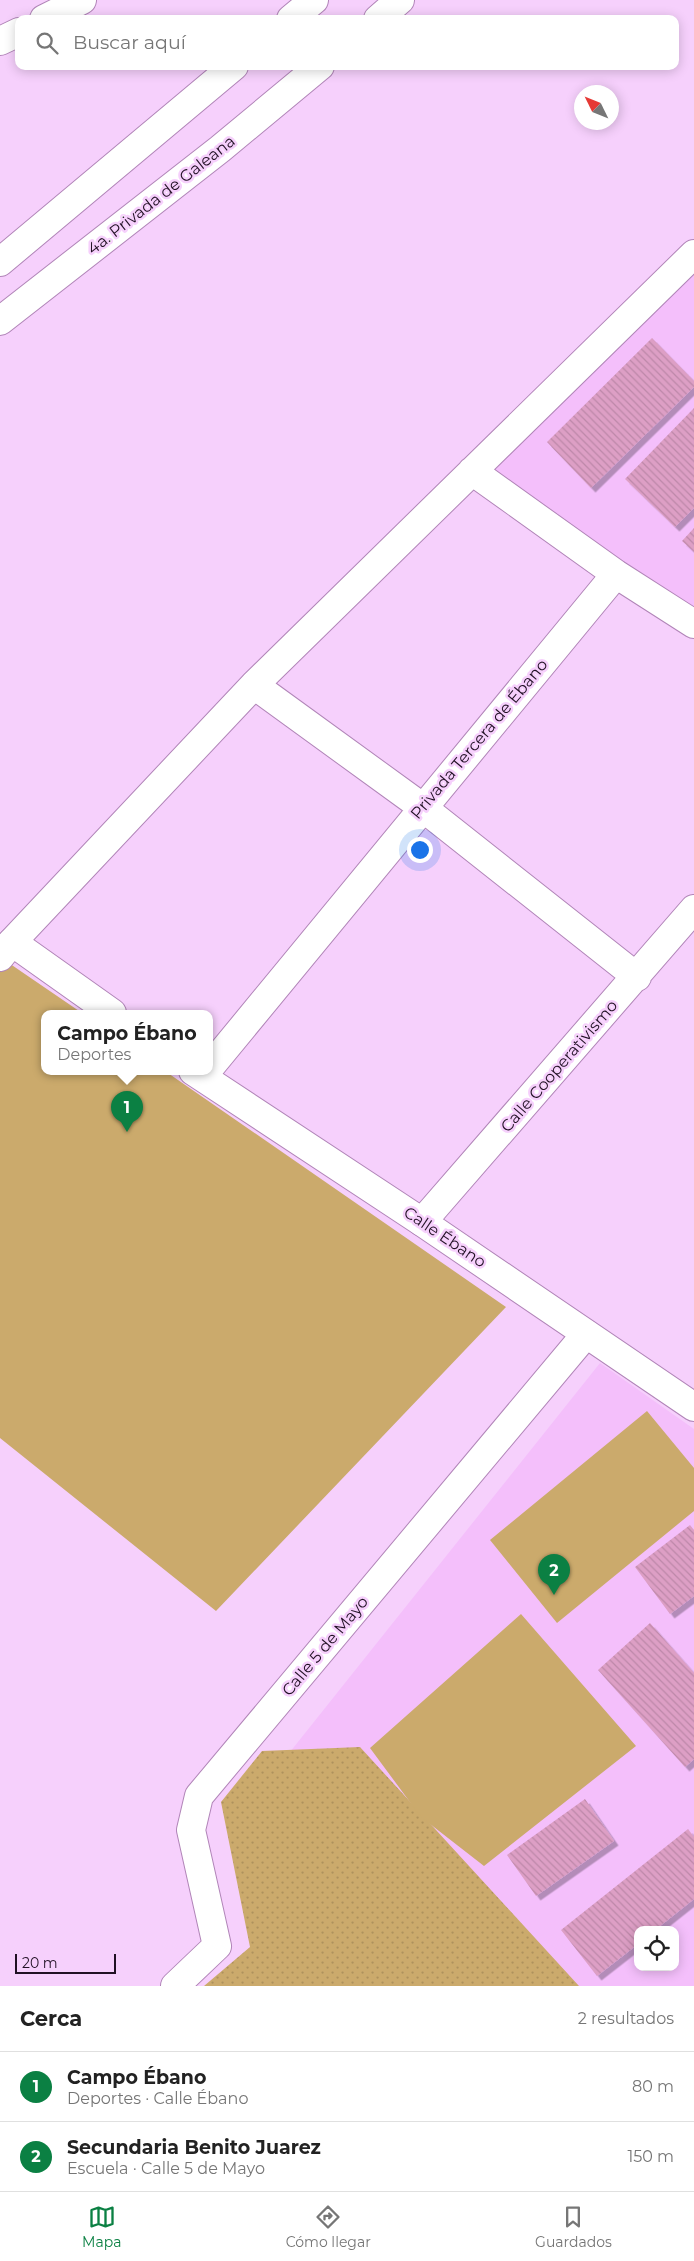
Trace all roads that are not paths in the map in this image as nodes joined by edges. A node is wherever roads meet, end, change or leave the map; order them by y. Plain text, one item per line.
1 (82, 0) edge
2 (314, 0) edge
3 (400, 0) edge
4 (52, 15) edge
5 (296, 15) edge
6 (383, 15) edge
7 (15, 34) edge
8 (0, 41) edge
9 (229, 70) edge
10 (315, 70) edge
11 (694, 254) edge
12 (0, 262) edge
13 (0, 320) edge
14 (472, 471) junction
15 (616, 574) junction
16 (694, 624) edge
17 (254, 685) junction
18 (422, 808) junction
19 (694, 908) edge
20 (6, 950) edge
21 (637, 977) junction
22 (107, 1010) edge
23 (213, 1059) edge
24 (209, 1075) edge
25 (422, 1222) junction
26 (586, 1334) junction
27 (694, 1407) edge
28 (175, 1986) edge

1 - 4 street
2 - 5 street
3 - 6 street
7 - 8 street
9 - 12 street
10 - 13 street, 4a. Privada de Galeana
11 - 14 street
14 - 15 street
14 - 17 street
15 - 16 street
15 - 18 street, Privada Tercera de Ébano
17 - 18 street
17 - 20 street
18 - 21 street
18 - 23 street, Privada Tercera de Ébano
19 - 21 street, Calle Cooperativismo
20 - 22 street
21 - 25 street, Calle Cooperativismo
24 - 25 street, Calle Ébano
25 - 26 street, Calle Ébano
26 - 27 street, Calle Ébano
26 - 28 street, Calle 5 de Mayo

